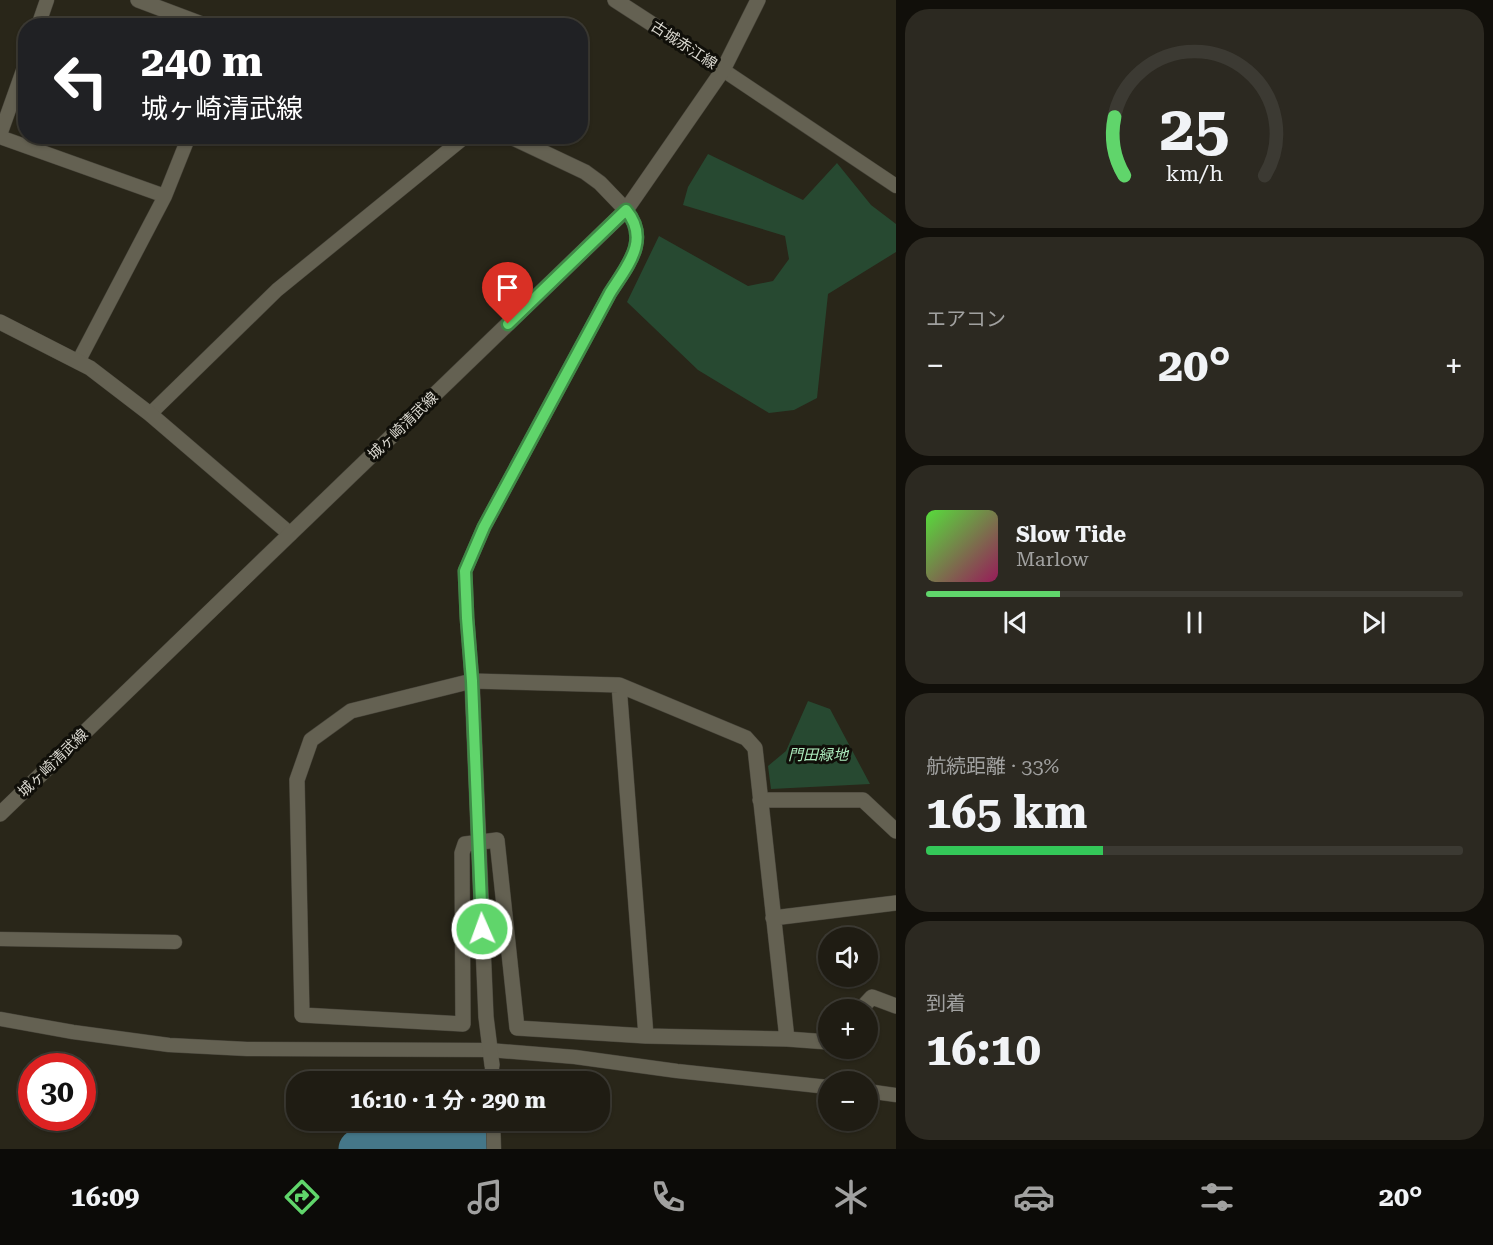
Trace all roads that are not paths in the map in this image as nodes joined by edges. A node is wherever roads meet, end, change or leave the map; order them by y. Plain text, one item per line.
1 (47, 0) edge
2 (138, 0) edge
3 (615, 0) edge
4 (758, 0) edge
5 (41, 18) edge
6 (176, 18) edge
7 (723, 70) junction
8 (18, 85) edge
9 (0, 136) edge
10 (18, 143) edge
11 (22, 144) edge
12 (186, 144) edge
13 (455, 144) edge
14 (525, 144) edge
15 (896, 186) edge
16 (165, 196) junction
17 (626, 210) junction
18 (0, 322) edge
19 (78, 362) junction
20 (150, 414) junction
21 (290, 534) junction
22 (472, 681) junction
23 (619, 685) junction
24 (760, 800) junction
25 (0, 814) edge
26 (896, 831) edge
27 (478, 842) junction
28 (896, 903) edge
29 (773, 918) junction
30 (0, 939) edge
31 (176, 942) dead end
32 (878, 999) edge
33 (896, 1006) edge
34 (0, 1019) edge
35 (646, 1036) junction
36 (786, 1039) junction
37 (818, 1041) edge
38 (491, 1058) junction
39 (492, 1071) edge
40 (818, 1086) edge
41 (878, 1093) edge
42 (896, 1095) edge
43 (493, 1131) edge
44 (494, 1149) edge

1 - 5 lane
2 - 6 street
3 - 7 street, 古城赤江線
4 - 7 street, 城ヶ崎清武線
7 - 15 lane
7 - 17 street, 城ヶ崎清武線
8 - 9 lane
9 - 10 lane
11 - 16 lane
12 - 16 lane
13 - 20 lane
14 - 17 street
16 - 19 lane
17 - 21 street, 城ヶ崎清武線
17 - 22 lane
18 - 19 street
19 - 20 street
20 - 21 street
21 - 25 street, 城ヶ崎清武線
22 - 23 street
22 - 27 street
22 - 27 street
23 - 24 street
23 - 35 street
24 - 26 street
24 - 29 street
27 - 35 street
27 - 38 street
28 - 29 street
29 - 36 street
30 - 31 lane
32 - 33 street
34 - 38 lane
35 - 36 street
36 - 37 street
38 - 39 lane
38 - 40 lane
41 - 42 lane
43 - 44 lane

